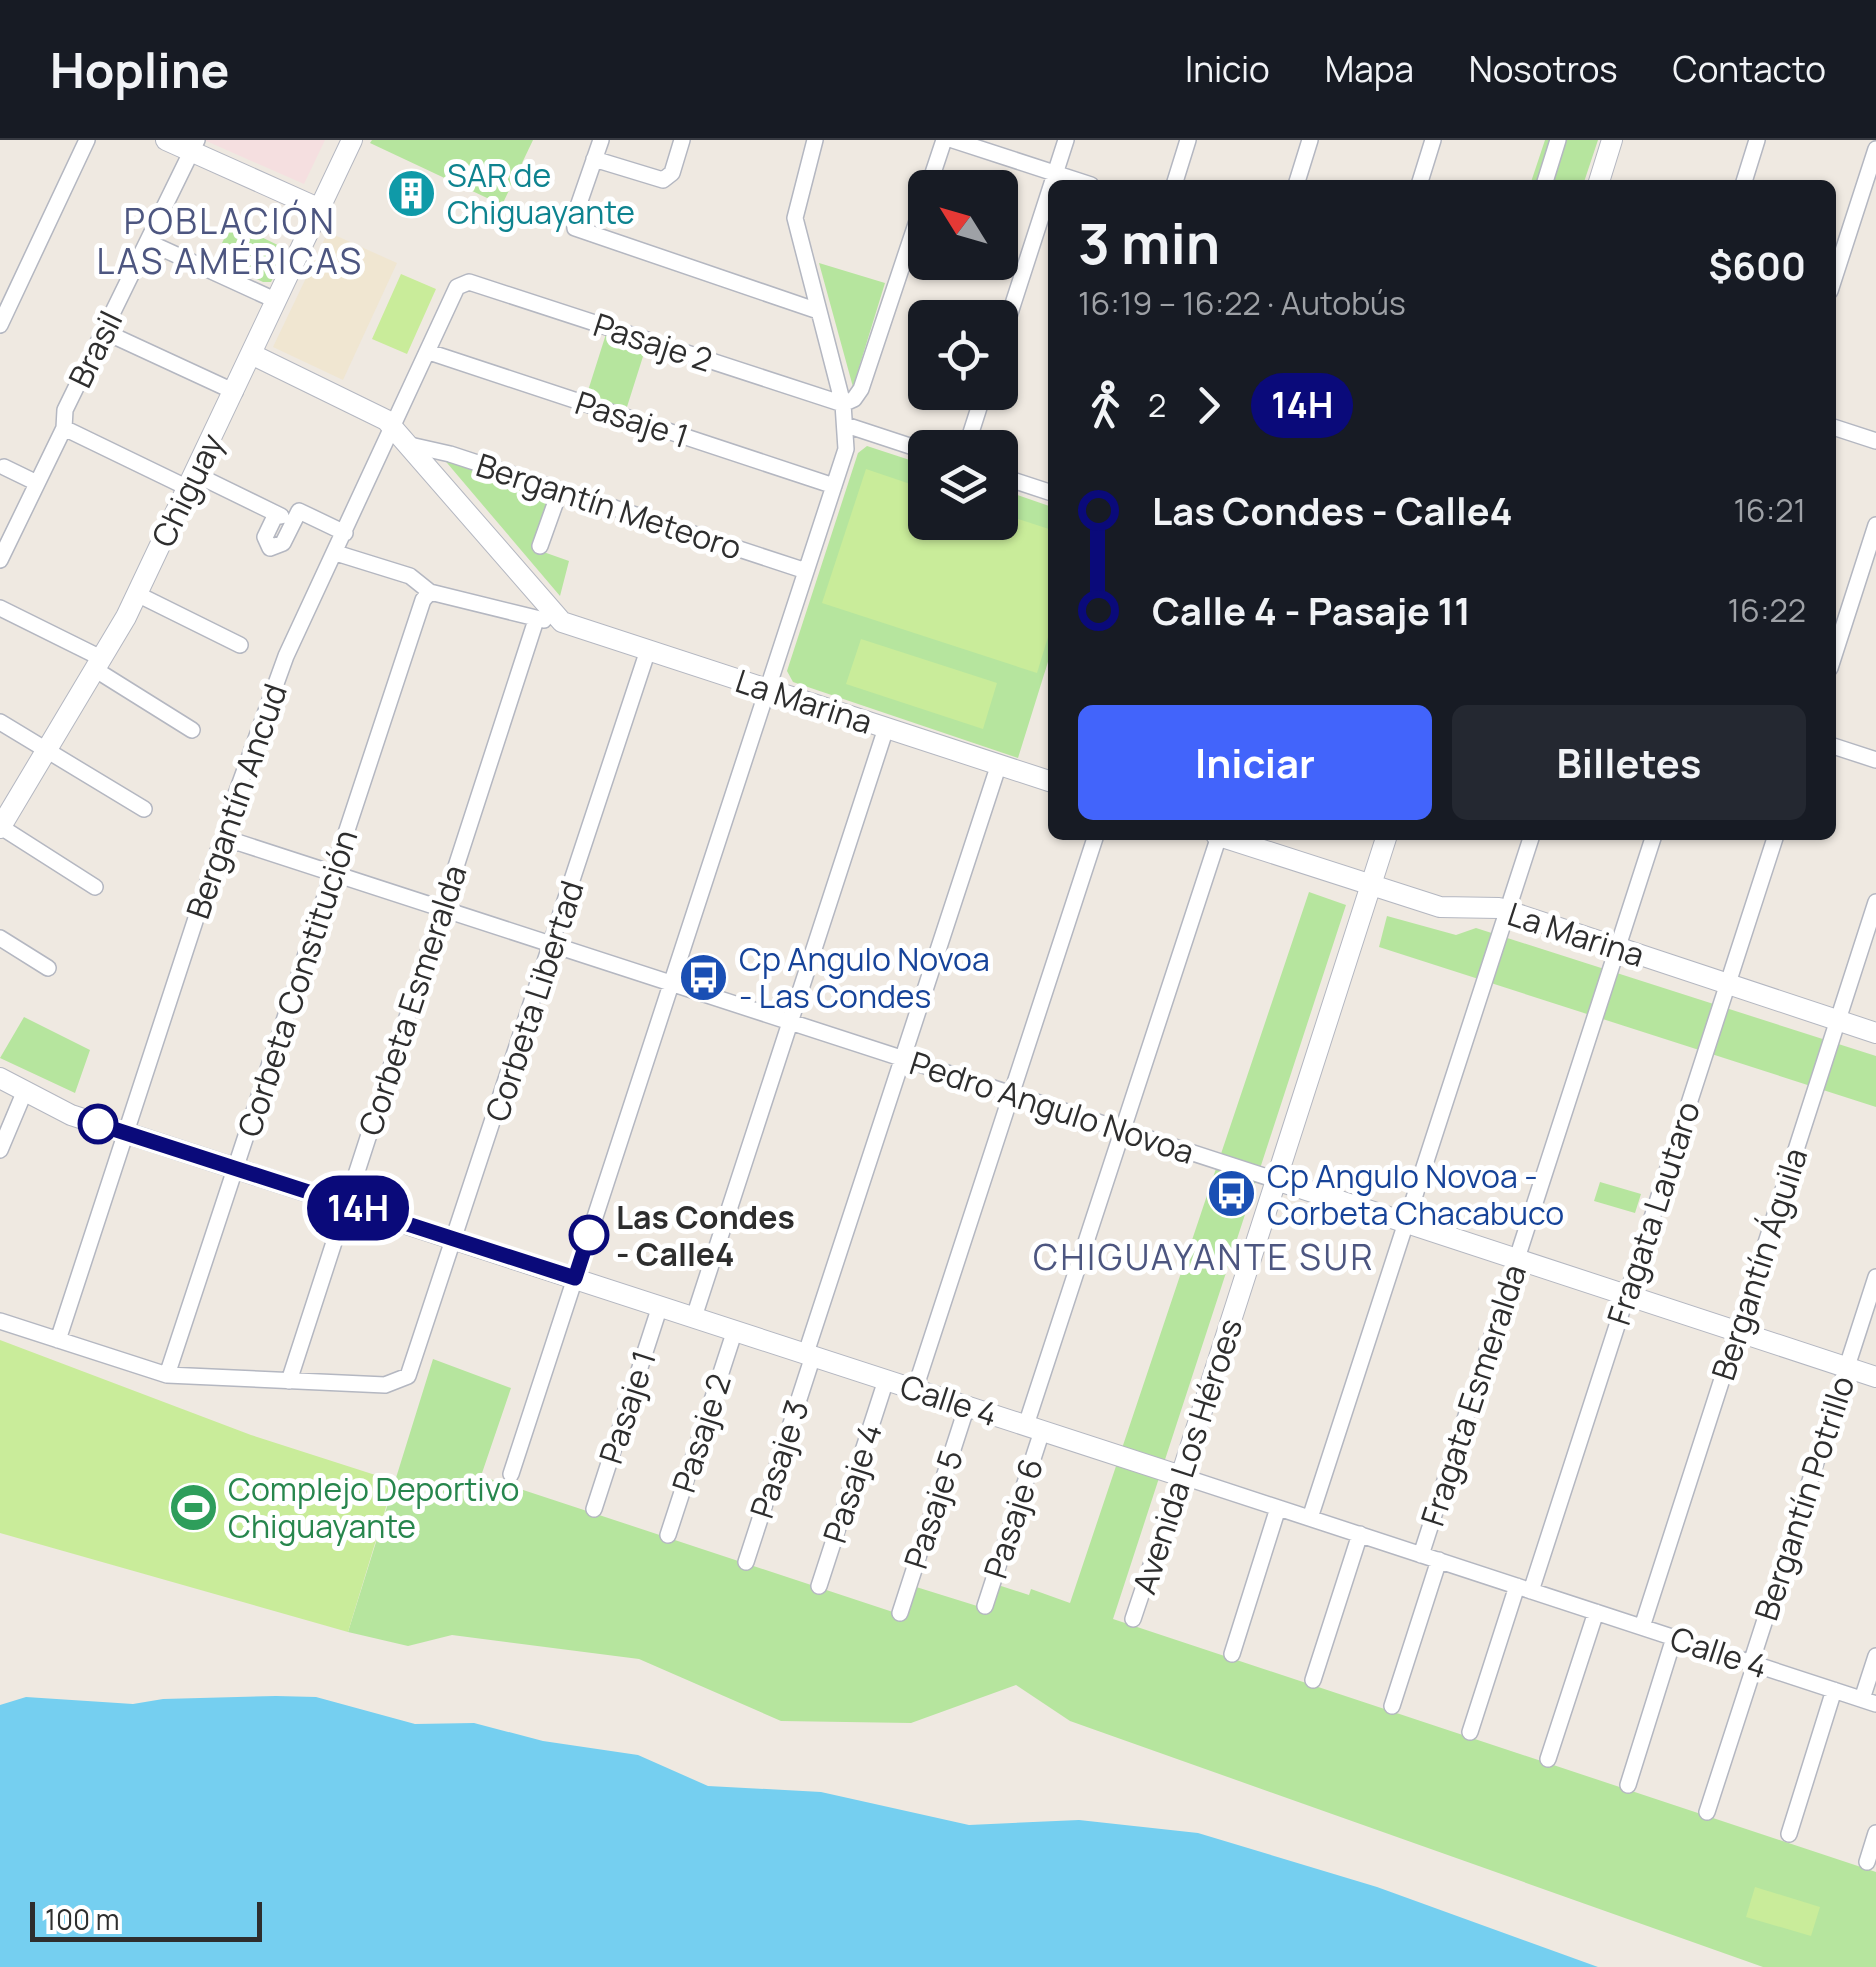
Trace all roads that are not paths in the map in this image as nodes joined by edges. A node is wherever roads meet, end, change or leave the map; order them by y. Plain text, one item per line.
1 (87, 140) edge
2 (166, 140) edge
3 (352, 140) edge
4 (601, 140) edge
5 (682, 140) edge
6 (815, 140) edge
7 (944, 140) edge
8 (953, 140) edge
9 (1066, 140) edge
10 (1188, 140) edge
11 (1310, 140) edge
12 (1433, 140) edge
13 (1558, 140) edge
14 (1612, 140) edge
15 (1757, 140) edge
16 (194, 146) edge
17 (1876, 150) edge
18 (594, 160) junction
19 (934, 170) edge
20 (1055, 174) junction
21 (1053, 180) edge
22 (1075, 180) edge
23 (1176, 180) edge
24 (1298, 180) edge
25 (1420, 180) edge
26 (1546, 180) edge
27 (1600, 180) edge
28 (1745, 180) edge
29 (1048, 196) edge
30 (320, 209) junction
31 (148, 242) junction
32 (908, 248) edge
33 (1836, 273) edge
34 (462, 283) joint
35 (1014, 300) edge
36 (278, 301) junction
37 (818, 311) junction
38 (0, 325) edge
39 (103, 331) junction
40 (429, 352) junction
41 (252, 356) junction
42 (235, 392) junction
43 (844, 404) junction
44 (846, 426) junction
45 (64, 428) junction
46 (395, 428) junction
47 (1836, 428) edge
48 (1876, 441) edge
49 (410, 446) junction
50 (908, 446) edge
51 (4, 468) dead end
52 (191, 481) junction
53 (1018, 482) edge
54 (37, 483) junction
55 (834, 486) junction
56 (560, 490) junction
57 (1048, 492) edge
58 (276, 514) junction
59 (293, 522) junction
60 (1876, 525) edge
61 (345, 533) junction
62 (540, 546) dead end
63 (336, 552) junction
64 (0, 560) edge
65 (806, 570) junction
66 (430, 592) junction
67 (137, 594) junction
68 (0, 608) edge
69 (547, 619) junction
70 (240, 644) dead end
71 (1836, 649) edge
72 (648, 650) junction
73 (100, 665) junction
74 (767, 689) junction
75 (0, 722) edge
76 (886, 728) junction
77 (192, 730) dead end
78 (1836, 747) edge
79 (48, 749) junction
80 (1876, 760) edge
81 (999, 764) junction
82 (1048, 781) edge
83 (144, 810) dead end
84 (0, 827) edge
85 (1094, 840) edge
86 (1216, 840) edge
87 (1233, 840) edge
88 (1386, 840) edge
89 (1530, 840) edge
90 (1652, 840) edge
91 (1774, 840) edge
92 (228, 842) junction
93 (333, 873) junction
94 (1371, 885) junction
95 (95, 888) dead end
96 (1876, 902) edge
97 (442, 908) junction
98 (1507, 911) junction
99 (0, 938) edge
100 (552, 944) junction
101 (1618, 948) junction
102 (48, 968) dead end
103 (672, 983) junction
104 (1728, 984) junction
105 (1838, 1020) junction
106 (790, 1022) junction
107 (1876, 1033) edge
108 (902, 1058) junction
109 (0, 1078) edge
110 (24, 1092) junction
111 (1012, 1094) junction
112 (1123, 1130) junction
113 (126, 1133) junction
114 (0, 1150) edge
115 (236, 1169) junction
116 (1276, 1180) junction
117 (346, 1204) junction
118 (1406, 1223) junction
119 (456, 1240) junction
120 (1516, 1259) junction
121 (1876, 1276) edge
122 (575, 1278) junction
123 (1627, 1295) junction
124 (660, 1306) junction
125 (694, 1317) junction
126 (0, 1321) edge
127 (735, 1330) junction
128 (1738, 1332) junction
129 (58, 1340) junction
130 (809, 1354) junction
131 (1846, 1367) junction
132 (167, 1375) junction
133 (1876, 1377) edge
134 (886, 1380) junction
135 (288, 1381) junction
136 (916, 1389) junction
137 (967, 1406) junction
138 (1034, 1428) junction
139 (510, 1474) dead end
140 (1181, 1476) junction
141 (1278, 1508) junction
142 (594, 1509) dead end
143 (1310, 1518) junction
144 (1360, 1534) junction
145 (668, 1535) dead end
146 (1421, 1554) junction
147 (1438, 1560) junction
148 (746, 1562) dead end
149 (819, 1586) dead end
150 (1524, 1588) junction
151 (985, 1606) dead end
152 (1596, 1612) junction
153 (900, 1613) dead end
154 (1133, 1619) dead end
155 (1642, 1627) junction
156 (1674, 1638) junction
157 (1232, 1654) dead end
158 (1876, 1656) edge
159 (1753, 1663) junction
160 (1313, 1680) dead end
161 (1834, 1690) junction
162 (1869, 1701) edge
163 (1392, 1706) dead end
164 (1470, 1732) dead end
165 (1548, 1760) dead end
166 (1628, 1785) dead end
167 (1707, 1812) dead end
168 (1876, 1833) edge
169 (1789, 1834) dead end
170 (1867, 1862) dead end

1 - 38 street
2 - 16 street
3 - 30 street, Chiguay
4 - 18 street
5 - 18 street
6 - 37 street
7 - 19 street
8 - 20 street
9 - 20 street
10 - 23 street
11 - 24 street
12 - 25 street
13 - 26 street
14 - 27 street
15 - 28 street
16 - 30 street
16 - 31 street, Brasil
17 - 33 street
18 - 37 street
20 - 21 street
20 - 22 street
29 - 35 street
30 - 36 street, Chiguay
31 - 36 street
31 - 39 street, Brasil
32 - 43 street
34 - 40 street, Bergantín Ancud
34 - 43 street, Pasaje 2
36 - 41 street, Chiguay
37 - 43 street
39 - 42 street
39 - 45 street, Brasil
40 - 46 street, Bergantín Ancud
40 - 55 street, Pasaje 1
41 - 42 street, Chiguay
41 - 46 street, La Marina
42 - 52 street, Chiguay
43 - 44 street
44 - 50 street
44 - 55 street
45 - 52 street
45 - 54 street, Brasil
46 - 49 street, La Marina
46 - 61 street, Bergantín Ancud
47 - 48 street
49 - 56 street, Bergantín Meteoro
49 - 69 street, La Marina
51 - 54 street
52 - 58 street
52 - 67 street, Chiguay
53 - 57 street
54 - 64 street, Brasil
55 - 65 street
56 - 62 street
56 - 65 street, Bergantín Meteoro
58 - 59 street
58 - 59 street
59 - 61 street
60 - 71 street
61 - 63 street, Bergantín Ancud
63 - 66 street, La Marina
63 - 92 street, Bergantín Ancud
65 - 74 street
66 - 69 street, La Marina
66 - 93 street, Corbeta Constitución
67 - 70 street
67 - 73 street, Chiguay
68 - 73 street
69 - 72 street, La Marina
69 - 97 street, Corbeta Esmeralda
72 - 74 street, La Marina
72 - 100 street, Corbeta Libertad
73 - 77 street
73 - 79 street, Chiguay
74 - 76 street, La Marina
74 - 103 street
75 - 79 street
76 - 81 street, La Marina
76 - 106 street
78 - 80 street
79 - 83 street
79 - 84 street, Chiguay
81 - 82 street, La Marina
81 - 108 street, Pasaje 3
84 - 95 street
85 - 111 street
86 - 112 street, Pasaje 6
87 - 94 street, La Marina
88 - 94 street, Avenida Los Héroes
89 - 98 street
90 - 101 street, Fragata Esmeralda
91 - 104 street, Fragata Lautaro
92 - 93 street, Pedro Angulo Novoa
92 - 113 street, Bergantín Ancud
93 - 97 street, Pedro Angulo Novoa
93 - 115 street, Corbeta Constitución
94 - 98 street, La Marina
94 - 116 street, Avenida Los Héroes
96 - 105 street, Bergantín Águila
97 - 100 street, Pedro Angulo Novoa
97 - 117 street, Corbeta Esmeralda
98 - 101 street, La Marina
98 - 118 street
99 - 102 street
100 - 103 street, Pedro Angulo Novoa
100 - 119 street, Corbeta Libertad
101 - 104 street, La Marina
101 - 120 street, Fragata Esmeralda
103 - 106 street, Pedro Angulo Novoa
103 - 122 street
104 - 105 street, La Marina
104 - 123 street, Fragata Lautaro
105 - 107 street, La Marina
105 - 128 street, Bergantín Águila
106 - 108 street, Pedro Angulo Novoa
106 - 125 street
108 - 111 street, Pedro Angulo Novoa
108 - 130 street, Pasaje 3
109 - 110 street, Calle 4
110 - 113 street, Calle 4
110 - 114 street
111 - 112 street, Pedro Angulo Novoa
111 - 136 street
112 - 116 street, Pedro Angulo Novoa
112 - 138 street, Pasaje 6
113 - 115 street, Calle 4
113 - 129 street, Bergantín Ancud
115 - 117 street, Calle 4
115 - 132 street, Corbeta Constitución
116 - 118 street, Pedro Angulo Novoa
116 - 140 street, Avenida Los Héroes
117 - 119 street, Calle 4
117 - 135 street, Corbeta Esmeralda
118 - 120 street, Pedro Angulo Novoa
118 - 143 street
119 - 122 street, Calle 4
119 - 135 street, Corbeta Libertad
120 - 123 street, Pedro Angulo Novoa
120 - 146 street, Fragata Esmeralda
121 - 131 street, Bergantín Potrillo
122 - 124 street, Calle 4
122 - 139 street
123 - 128 street, Pedro Angulo Novoa
123 - 150 street, Fragata Lautaro
124 - 125 street, Calle 4
124 - 142 street, Pasaje 1
125 - 127 street, Calle 4
126 - 129 street
127 - 130 street, Calle 4
127 - 145 street, Pasaje 2
128 - 131 street, Pedro Angulo Novoa
128 - 155 street, Bergantín Águila
129 - 132 street
130 - 134 street, Calle 4
130 - 148 street, Pasaje 3
131 - 133 street, Pedro Angulo Novoa
131 - 159 street, Bergantín Potrillo
132 - 135 street
134 - 136 street, Calle 4
134 - 149 street, Pasaje 4
136 - 137 street, Calle 4
137 - 138 street, Calle 4
137 - 153 street, Pasaje 5
138 - 140 street, Calle 4
138 - 151 street, Pasaje 6
140 - 141 street, Calle 4
140 - 154 street, Avenida Los Héroes
141 - 143 street, Calle 4
141 - 157 street
143 - 144 street, Calle 4
144 - 146 street, Calle 4
144 - 160 street
146 - 147 street, Calle 4
147 - 150 street, Calle 4
147 - 163 street
150 - 152 street, Calle 4
150 - 164 street
152 - 155 street, Calle 4
152 - 165 street
155 - 156 street, Calle 4
156 - 159 street, Calle 4
156 - 166 street
158 - 162 street
159 - 161 street, Calle 4
159 - 167 street, Bergantín Potrillo
161 - 162 street, Calle 4
161 - 169 street
168 - 170 street

